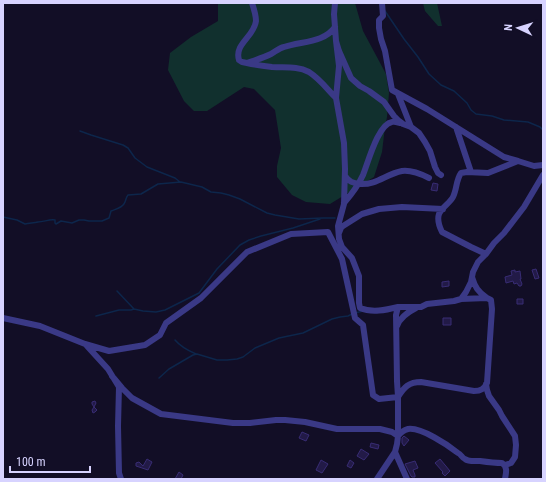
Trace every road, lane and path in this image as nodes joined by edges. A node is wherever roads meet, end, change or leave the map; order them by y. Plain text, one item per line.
1 (252, 3) edge
2 (335, 3) edge
3 (384, 3) edge
4 (335, 27) junction
5 (336, 41) junction
6 (247, 63) junction
7 (398, 94) junction
8 (336, 98) junction
9 (403, 124) junction
10 (410, 127) junction
11 (456, 127) junction
12 (518, 161) junction
13 (543, 165) edge
14 (472, 172) junction
15 (441, 175) dead end
16 (543, 175) edge
17 (345, 176) junction
18 (429, 178) dead end
19 (358, 184) junction
20 (344, 203) junction
21 (443, 209) junction
22 (338, 234) junction
23 (486, 254) junction
24 (472, 277) junction
25 (487, 298) junction
26 (460, 299) junction
27 (398, 307) junction
28 (421, 307) junction
29 (3, 318) edge
30 (396, 331) junction
31 (85, 344) junction
32 (112, 376) junction
33 (486, 384) junction
34 (398, 397) junction
35 (398, 436) junction
36 (395, 452) junction
37 (505, 465) junction
38 (121, 479) edge
39 (377, 479) edge
40 (407, 479) edge
41 (505, 479) edge

1 - 6 street
2 - 4 street
3 - 7 street
4 - 5 street
4 - 6 street
5 - 8 street
5 - 9 street
6 - 8 street
7 - 10 street
7 - 11 street
8 - 17 street
9 - 10 street
9 - 19 street
10 - 15 street
11 - 12 street
11 - 14 street
12 - 13 street
12 - 14 street
14 - 21 street
16 - 23 street
17 - 19 street
17 - 20 street
18 - 19 street
19 - 20 street
20 - 22 street
21 - 22 street
21 - 23 street
22 - 27 street
23 - 24 street
24 - 25 street
24 - 26 street
25 - 26 street
25 - 33 street
26 - 28 street
27 - 28 street
27 - 30 street
28 - 30 street
29 - 31 street
30 - 34 street
31 - 32 street
31 - 34 street
32 - 35 street
32 - 38 street
33 - 34 street
33 - 37 street
34 - 35 street
35 - 36 street
35 - 37 street
36 - 39 street
36 - 40 street
37 - 41 street

